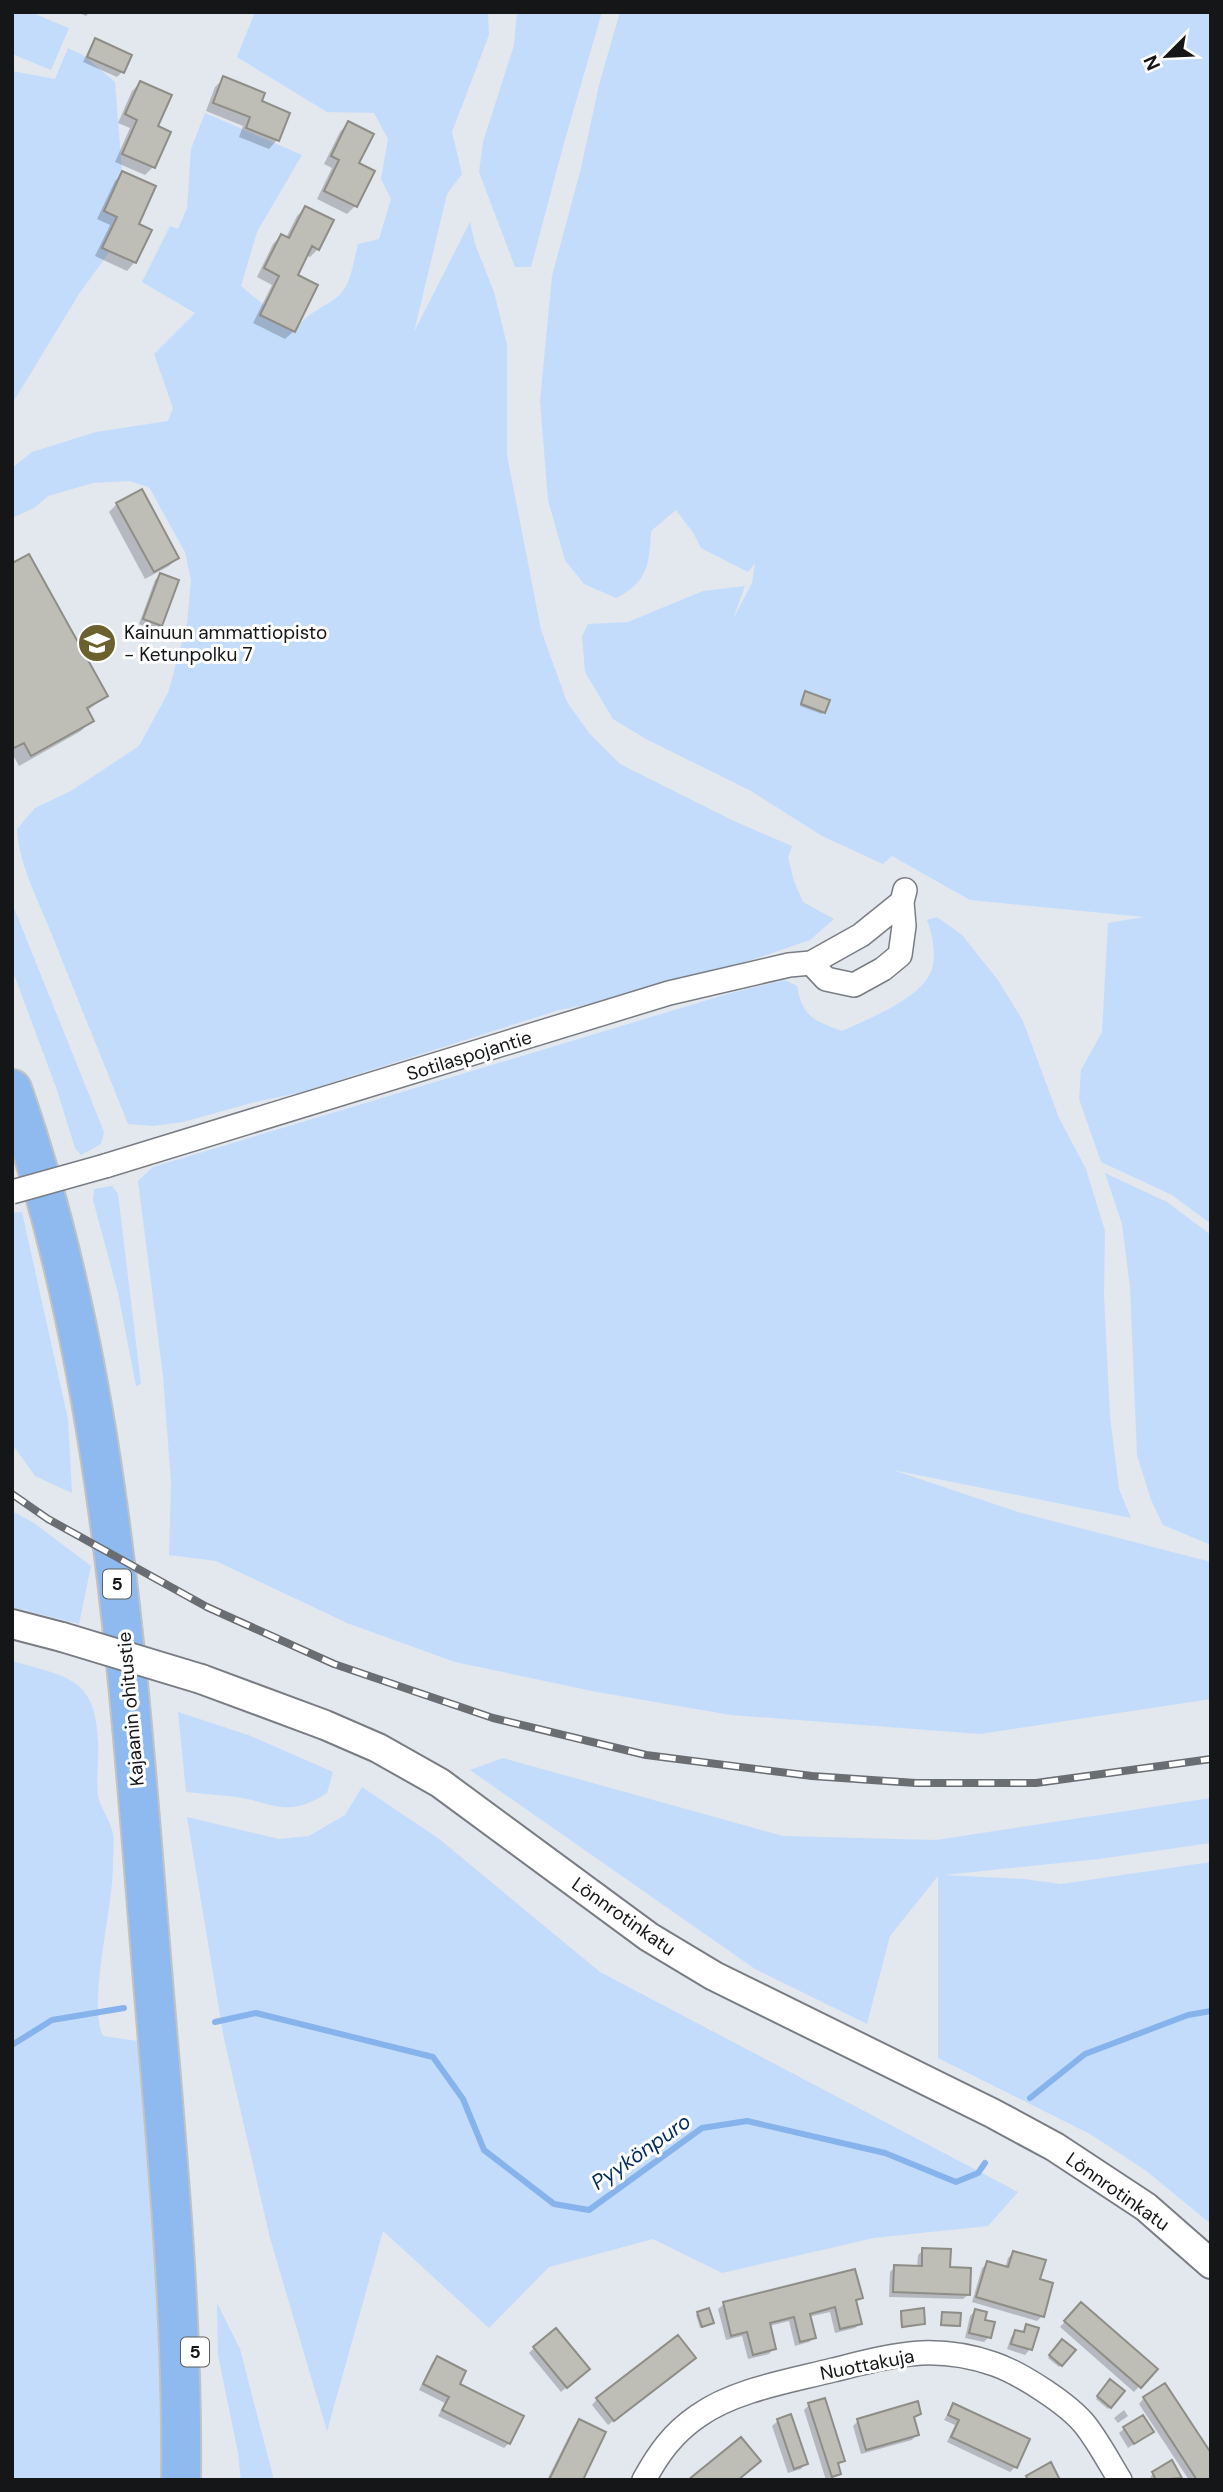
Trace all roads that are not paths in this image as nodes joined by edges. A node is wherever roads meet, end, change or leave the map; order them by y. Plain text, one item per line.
1 (811, 962) junction
2 (12, 1089) edge
3 (12, 1192) edge
4 (12, 1624) edge
5 (173, 2225) junction
6 (1211, 2264) edge
7 (181, 2480) edge
8 (201, 2480) edge
9 (643, 2480) edge
10 (1120, 2480) edge

1 - 1 street, Sotilaspojantie
1 - 3 street, Sotilaspojantie, bridge
2 - 5 highway, Kajaanin ohitustie / 5
4 - 6 street, Lönnrotinkatu, bridge
5 - 7 highway, 5
5 - 8 highway, 5
9 - 10 street, Nuottakuja

